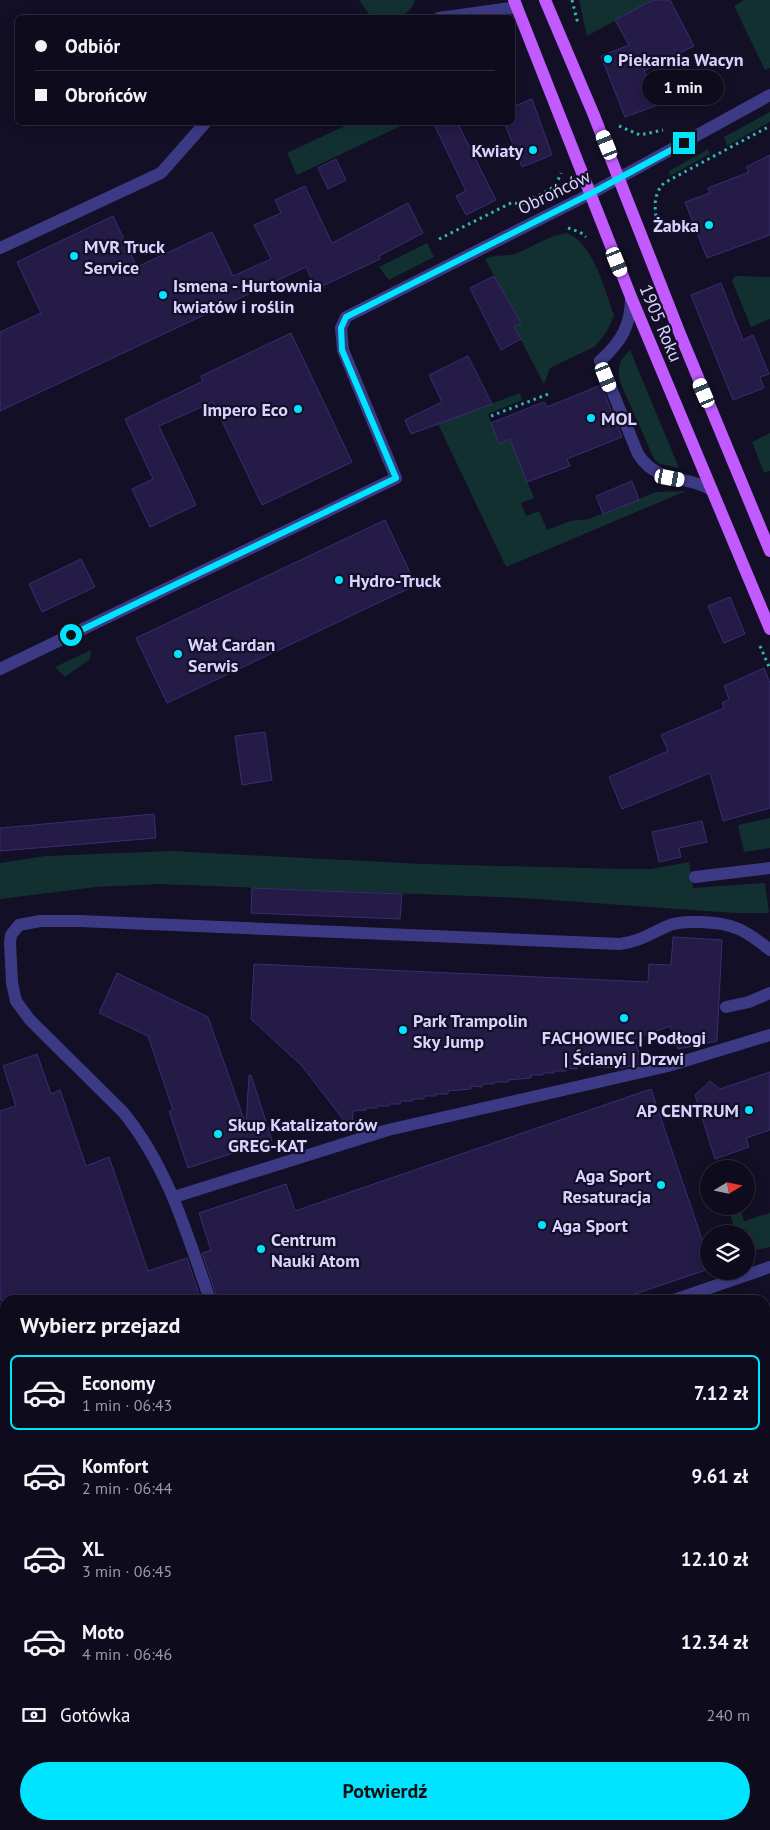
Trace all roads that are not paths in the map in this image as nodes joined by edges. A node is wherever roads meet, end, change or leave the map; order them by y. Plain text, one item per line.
1 (545, 0) edge
2 (515, 4) edge
3 (455, 15) edge
4 (770, 95) edge
5 (203, 125) edge
6 (620, 178) junction
7 (590, 194) junction
8 (0, 248) edge
9 (631, 296) junction
10 (712, 490) junction
11 (770, 552) edge
12 (770, 629) edge
13 (0, 669) edge
14 (770, 868) edge
15 (694, 877) dead end
16 (768, 947) edge
17 (770, 993) edge
18 (726, 1007) dead end
19 (770, 1035) edge
20 (174, 1198) junction
21 (770, 1267) edge
22 (208, 1295) edge
23 (689, 1295) edge

1 - 6 main road, 1905 Roku
2 - 3 street
2 - 7 main road, 1905 Roku
4 - 6 street, Obrońców
5 - 8 street
6 - 7 street, Obrońców
6 - 11 main road, 1905 Roku
7 - 9 main road, 1905 Roku
7 - 13 street, Obrońców
9 - 10 main road, 1905 Roku
9 - 10 street
10 - 12 main road, 1905 Roku
14 - 15 street
16 - 20 street
17 - 18 street
19 - 20 street
20 - 22 street
21 - 23 street

